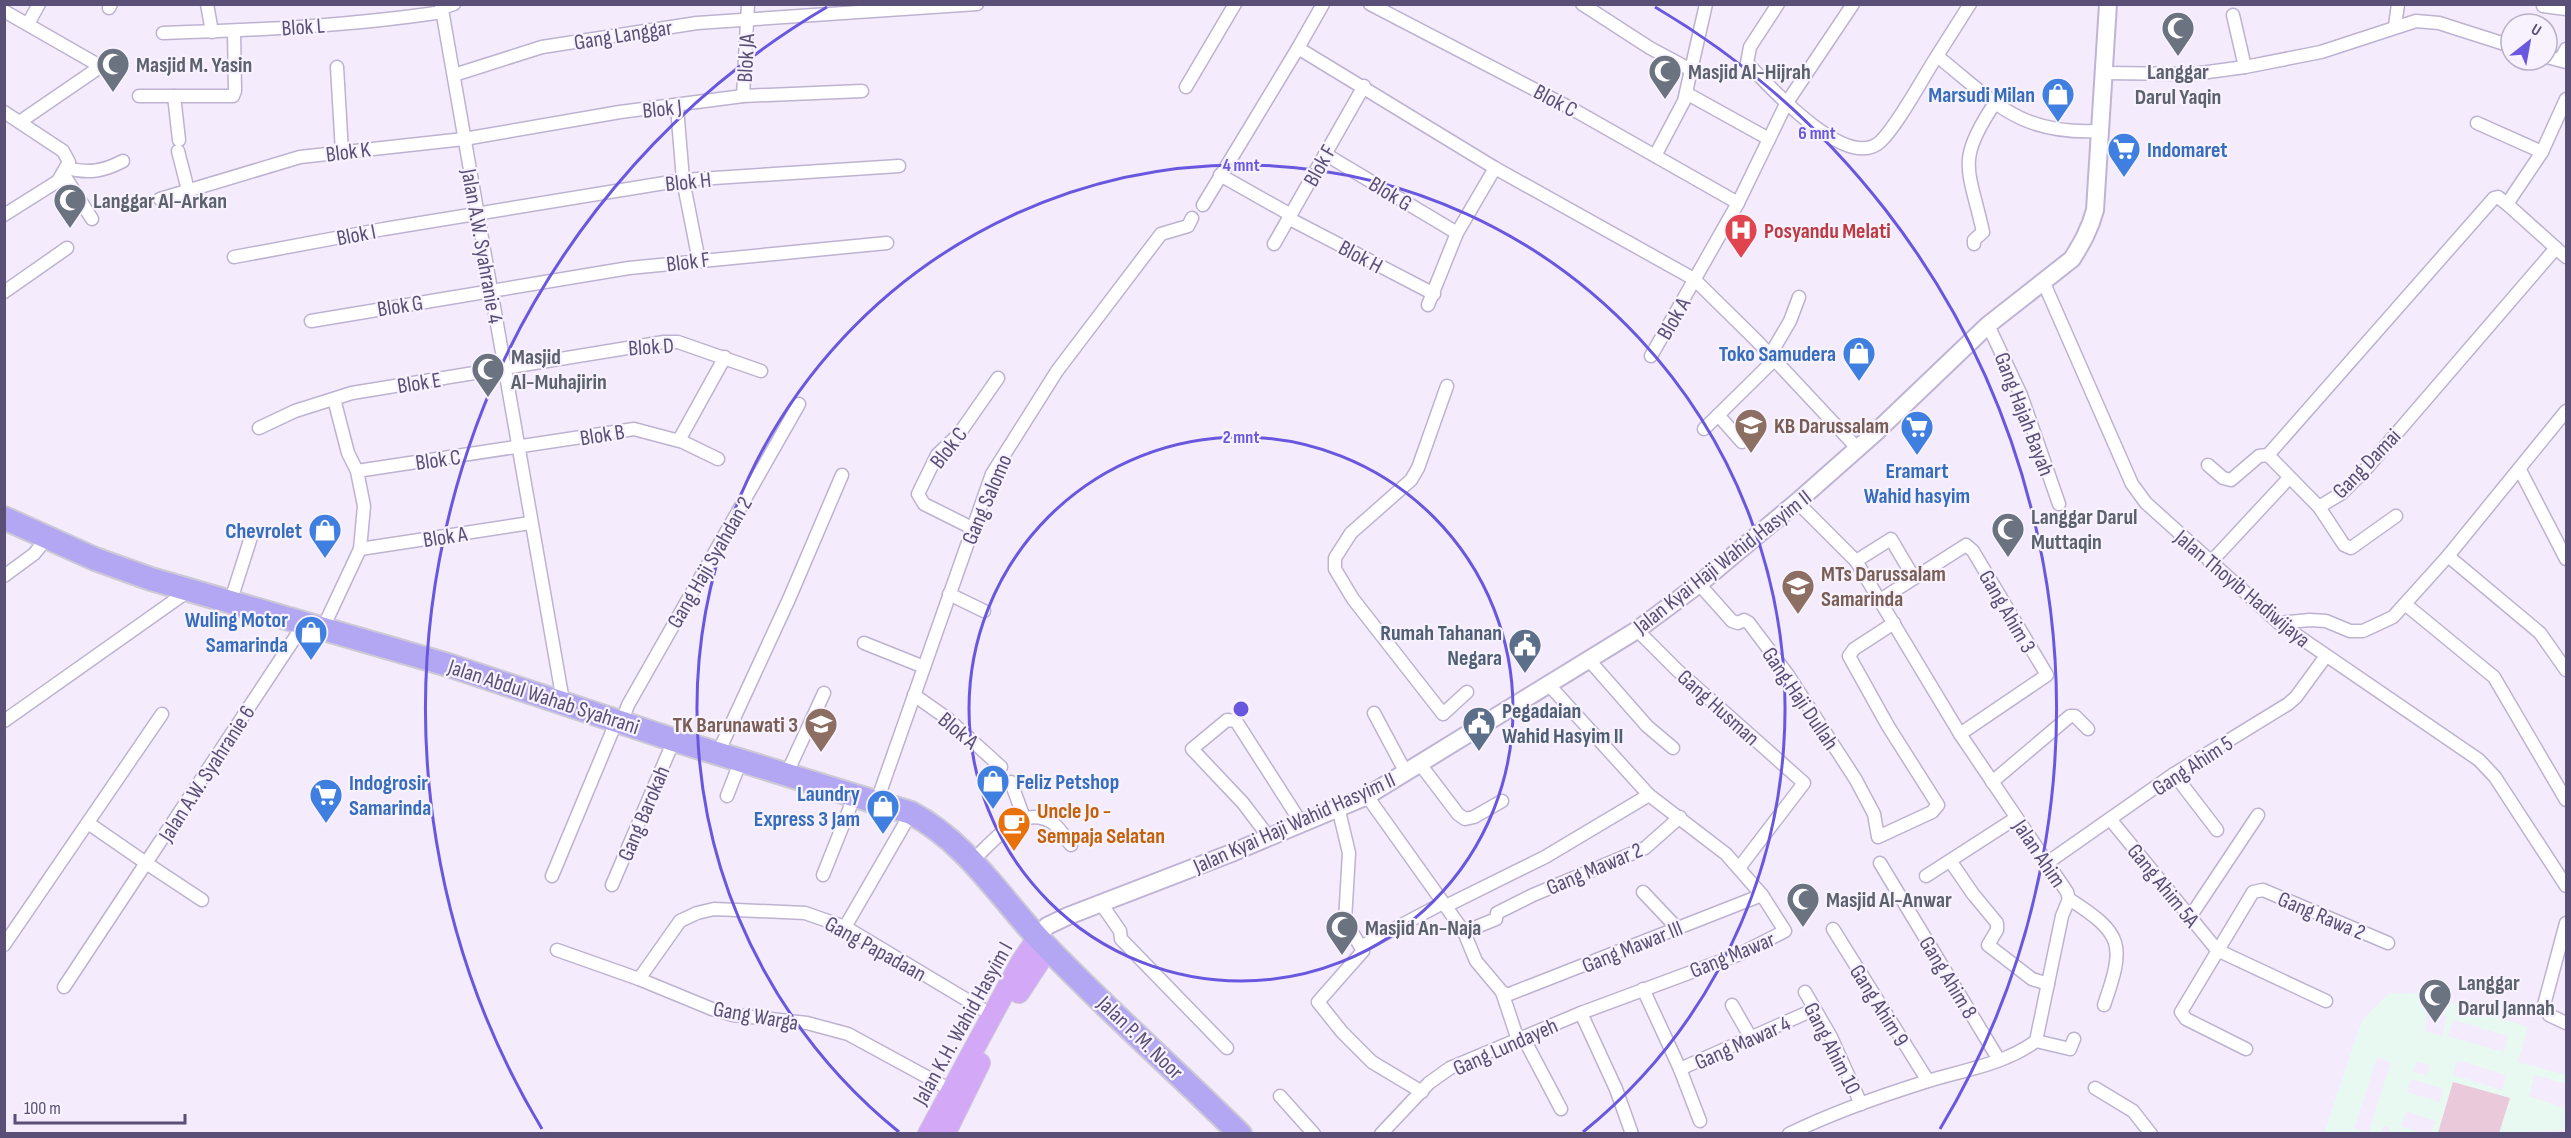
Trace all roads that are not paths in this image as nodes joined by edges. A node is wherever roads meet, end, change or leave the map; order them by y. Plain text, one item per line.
1 (39, 4) edge
2 (207, 4) edge
3 (748, 4) edge
4 (977, 4) edge
5 (1235, 4) edge
6 (1323, 4) edge
7 (1370, 4) edge
8 (1582, 4) edge
9 (1706, 4) edge
10 (1778, 4) edge
11 (1853, 4) edge
12 (1970, 4) edge
13 (2108, 4) edge
14 (2398, 4) edge
15 (2543, 6) edge
16 (445, 7) edge
17 (894, 8) edge
18 (2566, 9) edge
19 (4, 11) edge
20 (2233, 15) dead end
21 (747, 20) junction
22 (28, 24) junction
23 (2395, 26) junction
24 (234, 31) junction
25 (212, 32) junction
26 (163, 33) dead end
27 (2499, 42) edge
28 (1298, 48) junction
29 (1937, 56) junction
30 (337, 67) dead end
31 (2245, 67) junction
32 (1693, 70) junction
33 (2104, 73) junction
34 (454, 75) junction
35 (1364, 86) junction
36 (1186, 87) dead end
37 (862, 91) dead end
38 (1686, 93) junction
39 (139, 96) dead end
40 (174, 96) junction
41 (743, 96) junction
42 (2566, 99) edge
43 (1995, 103) junction
44 (1786, 104) junction
45 (677, 107) junction
46 (4, 112) edge
47 (21, 121) junction
48 (2477, 123) dead end
49 (2100, 131) junction
50 (464, 139) junction
51 (1769, 139) junction
52 (342, 152) junction
53 (2542, 152) junction
54 (1325, 154) junction
55 (1656, 154) junction
56 (123, 161) dead end
57 (899, 166) dead end
58 (1495, 168) junction
59 (65, 171) junction
60 (1220, 175) junction
61 (683, 180) junction
62 (188, 190) junction
63 (160, 199) dead end
64 (1738, 203) junction
65 (2507, 204) junction
66 (1203, 205) dead end
67 (478, 213) junction
68 (4, 215) edge
69 (1289, 217) junction
70 (1192, 218) dead end
71 (92, 219) dead end
72 (1457, 233) junction
73 (886, 243) dead end
74 (1274, 244) dead end
75 (1974, 244) dead end
76 (67, 248) dead end
77 (2556, 248) junction
78 (234, 257) dead end
79 (2566, 257) edge
80 (699, 261) junction
81 (1694, 279) junction
82 (2043, 281) junction
83 (490, 291) junction
84 (4, 292) edge
85 (1799, 297) dead end
86 (311, 321) dead end
87 (1988, 325) junction
88 (1651, 356) dead end
89 (725, 357) junction
90 (1772, 357) junction
91 (505, 367) junction
92 (761, 371) dead end
93 (998, 378) dead end
94 (1447, 386) dead end
95 (334, 399) junction
96 (799, 404) dead end
97 (1718, 415) junction
98 (2566, 415) edge
99 (259, 428) dead end
100 (1704, 429) dead end
101 (681, 441) junction
102 (1742, 442) dead end
103 (519, 446) junction
104 (1858, 449) junction
105 (2268, 455) junction
106 (718, 459) dead end
107 (2208, 465) dead end
108 (2520, 470) junction
109 (357, 471) junction
110 (842, 475) dead end
111 (2289, 478) junction
112 (1797, 502) junction
113 (2059, 504) dead end
114 (2319, 507) junction
115 (2396, 516) dead end
116 (4, 518) edge
117 (530, 523) junction
118 (972, 528) junction
119 (252, 534) dead end
120 (48, 537) junction
121 (360, 549) junction
122 (2448, 556) junction
123 (2566, 559) edge
124 (1856, 561) junction
125 (2210, 563) junction
126 (4, 576) edge
127 (1914, 578) junction
128 (1699, 584) junction
129 (188, 591) junction
130 (949, 594) junction
131 (1880, 600) junction
132 (230, 603) junction
133 (2406, 604) junction
134 (984, 611) dead end
135 (1894, 623) junction
136 (2279, 623) junction
137 (314, 626) junction
138 (1637, 630) junction
139 (864, 643) dead end
140 (2326, 656) junction
141 (1589, 660) junction
142 (924, 667) junction
143 (2566, 670) edge
144 (1549, 685) junction
145 (1467, 692) dead end
146 (824, 693) dead end
147 (914, 695) junction
148 (563, 701) junction
149 (1374, 713) dead end
150 (162, 714) dead end
151 (620, 720) junction
152 (4, 721) edge
153 (2088, 729) dead end
154 (1960, 734) junction
155 (674, 740) junction
156 (1673, 748) dead end
157 (718, 753) junction
158 (741, 760) junction
159 (1002, 767) dead end
160 (1413, 769) junction
161 (786, 773) junction
162 (2174, 774) junction
163 (1011, 782) dead end
164 (1992, 782) junction
165 (855, 795) junction
166 (1366, 795) junction
167 (1649, 795) junction
168 (727, 796) dead end
169 (2566, 800) edge
170 (877, 801) junction
171 (1502, 801) dead end
172 (1338, 807) junction
173 (911, 813) junction
174 (2258, 815) dead end
175 (1680, 817) junction
176 (1024, 818) junction
177 (2016, 818) junction
178 (2110, 819) junction
179 (88, 823) junction
180 (1302, 824) junction
181 (2217, 830) dead end
182 (1268, 836) junction
183 (1071, 845) dead end
184 (972, 861) junction
185 (1951, 862) junction
186 (146, 863) junction
187 (1880, 863) dead end
188 (2047, 863) junction
189 (1739, 868) junction
190 (823, 875) dead end
191 (552, 876) dead end
192 (1926, 876) dead end
193 (612, 885) dead end
194 (2566, 886) edge
195 (1643, 892) dead end
196 (1762, 895) junction
197 (2069, 899) junction
198 (202, 900) dead end
199 (1100, 902) junction
200 (1444, 904) junction
201 (2190, 917) junction
202 (2566, 923) edge
203 (845, 927) junction
204 (1677, 928) junction
205 (1833, 929) dead end
206 (1464, 932) junction
207 (1043, 942) junction
208 (2388, 943) dead end
209 (4, 945) edge
210 (1362, 946) junction
211 (557, 950) dead end
212 (2217, 950) junction
213 (639, 978) junction
214 (2048, 984) junction
215 (64, 987) dead end
216 (1643, 989) junction
217 (1502, 992) junction
218 (1805, 992) dead end
219 (2326, 1001) dead end
220 (1732, 1005) dead end
221 (2104, 1005) dead end
222 (1581, 1013) junction
223 (1804, 1014) dead end
224 (992, 1015) junction
225 (2566, 1023) edge
226 (1751, 1038) junction
227 (1521, 1039) junction
228 (2074, 1039) dead end
229 (2036, 1041) junction
230 (1227, 1047) dead end
231 (2246, 1049) dead end
232 (1999, 1060) junction
233 (1680, 1069) junction
234 (1928, 1081) junction
235 (2095, 1088) dead end
236 (951, 1090) junction
237 (1422, 1092) junction
238 (1280, 1096) dead end
239 (1861, 1104) junction
240 (1561, 1109) dead end
241 (1700, 1120) dead end
242 (928, 1134) edge
243 (945, 1134) edge
244 (1240, 1134) edge
245 (1314, 1134) edge
246 (1381, 1134) edge
247 (1632, 1134) edge
248 (1789, 1134) edge
249 (2151, 1134) edge

1 - 22 street
2 - 25 street
3 - 21 street, Blok JA
4 - 17 street, Gang Langgar
5 - 36 street
6 - 28 street
7 - 55 street, Blok C
8 - 32 street
9 - 32 street
10 - 44 street
11 - 44 street, Blok A
12 - 29 street
13 - 33 street, Jalan Kyai Haji Wahid Hasyim II
14 - 23 street
15 - 18 street
16 - 24 street, Blok L
16 - 34 street, Jalan A.W. Syahranie 4
17 - 21 street, Gang Langgar
19 - 22 street
20 - 31 street
21 - 34 street, Gang Langgar
21 - 41 street, Blok JA
22 - 47 street
23 - 27 street
23 - 31 street
24 - 25 street, Blok L
24 - 40 street
25 - 26 street, Blok L
28 - 35 street
28 - 60 street
29 - 43 street
29 - 44 street
30 - 52 street
31 - 33 street
32 - 38 street
33 - 49 street, Jalan Kyai Haji Wahid Hasyim II
34 - 50 street, Jalan A.W. Syahranie 4
35 - 54 street, Blok F
35 - 58 street
37 - 41 street, Blok J
38 - 51 street
38 - 55 street
39 - 40 street
40 - 62 street
41 - 45 street, Blok J
42 - 53 street
43 - 49 street
43 - 75 street
44 - 51 street, Blok A
45 - 50 street, Blok J
45 - 61 street
46 - 47 street
47 - 59 street
48 - 53 street
49 - 82 street, Jalan Kyai Haji Wahid Hasyim II
50 - 52 street, Blok K
50 - 67 street, Jalan A.W. Syahranie 4
51 - 64 street, Blok A
52 - 62 street, Blok K
53 - 65 street
54 - 69 street, Blok F
54 - 72 street, Blok G
55 - 64 street, Blok C
56 - 59 street
57 - 61 street, Blok H
58 - 72 street
58 - 81 street
59 - 68 street
59 - 71 street
60 - 66 street
60 - 69 street, Blok H
61 - 67 street, Blok H
61 - 80 street
62 - 63 street, Blok K
64 - 81 street, Blok A
65 - 77 street
65 - 105 street
67 - 78 street, Blok I
67 - 83 street, Jalan A.W. Syahranie 4
69 - 72 street, Blok H
69 - 74 street, Blok F
70 - 118 street, Gang Salomo
73 - 80 street, Blok F
76 - 84 street
77 - 79 street
77 - 114 street, Gang Damai
80 - 83 street, Blok F
81 - 88 street, Blok A
81 - 90 street
82 - 87 street, Jalan Kyai Haji Wahid Hasyim II
82 - 125 street, Jalan Thoyib Hadiwijaya
83 - 86 street, Blok G
83 - 91 street, Jalan A.W. Syahranie 4
85 - 90 street
87 - 104 street, Jalan Kyai Haji Wahid Hasyim II
87 - 113 street, Gang Hajah Bayah
89 - 91 street, Blok D
89 - 92 street, Blok D
89 - 101 street
90 - 97 street
90 - 104 street
91 - 95 street, Blok E
91 - 103 street, Jalan A.W. Syahranie 4
93 - 118 street, Blok C
94 - 145 street
95 - 99 street, Blok E
95 - 109 street, Jalan A.W. Syahranie 6
96 - 151 street, Gang Haji Syahdan 2
97 - 100 street
97 - 102 street
98 - 108 street
101 - 103 street, Blok B
101 - 106 street, Blok B
103 - 109 street, Blok C
103 - 117 street, Jalan A.W. Syahranie 4
104 - 112 street, Jalan Kyai Haji Wahid Hasyim II
105 - 107 street
105 - 111 street, Gang Damai
108 - 122 street
108 - 123 street
109 - 121 street, Jalan A.W. Syahranie 6
110 - 157 street
111 - 114 street, Gang Damai
111 - 125 street
112 - 124 street, Jalan Ahim
112 - 128 street, Jalan Kyai Haji Wahid Hasyim II
114 - 115 street
116 - 120 highway, Jalan Abdul Wahab Syahrani
117 - 121 street, Blok A
117 - 148 street, Jalan A.W. Syahranie 4
118 - 130 street, Gang Salomo
119 - 132 street
120 - 126 street
120 - 129 highway, Jalan Abdul Wahab Syahrani
121 - 137 street, Jalan A.W. Syahranie 6
122 - 133 street
122 - 143 street
124 - 127 street
124 - 131 street, Jalan Ahim
125 - 136 street, Jalan Thoyib Hadiwijaya
127 - 131 street, Gang Ahim 3
127 - 154 street, Gang Ahim 3
128 - 135 street, Gang Haji Dullah
128 - 138 street, Jalan Kyai Haji Wahid Hasyim II
129 - 132 highway, Jalan Abdul Wahab Syahrani
129 - 152 street
130 - 134 street
130 - 142 street, Gang Salomo
131 - 135 street, Jalan Ahim
132 - 137 highway, Jalan Abdul Wahab Syahrani
133 - 136 street
133 - 169 street
135 - 154 street, Jalan Ahim
136 - 140 street, Jalan Thoyib Hadiwijaya
137 - 148 highway, Jalan Abdul Wahab Syahrani
137 - 186 street, Jalan A.W. Syahranie 6
138 - 141 street, Jalan Kyai Haji Wahid Hasyim II
138 - 189 street, Gang Husman
139 - 142 street
140 - 162 street, Gang Ahim 5
140 - 194 street, Jalan Thoyib Hadiwijaya
141 - 144 street, Jalan Kyai Haji Wahid Hasyim II
141 - 156 street
142 - 147 street, Gang Salomo
144 - 160 street, Jalan Kyai Haji Wahid Hasyim II
144 - 167 street, Gang Mawar
146 - 161 street
147 - 159 street, Blok A
147 - 170 street, Gang Salomo
148 - 151 highway, Jalan Abdul Wahab Syahrani
149 - 160 street
150 - 179 street
151 - 155 highway, Jalan Abdul Wahab Syahrani
151 - 191 street, Gang Haji Syahdan 2
153 - 164 street
154 - 164 street, Jalan Ahim
155 - 157 highway, Jalan Abdul Wahab Syahrani
155 - 193 street, Gang Barokah
157 - 158 highway, Jalan Abdul Wahab Syahrani
158 - 161 highway, Jalan Abdul Wahab Syahrani
158 - 168 street
160 - 166 street, Jalan Kyai Haji Wahid Hasyim II
160 - 171 street
161 - 165 highway, Jalan Abdul Wahab Syahrani
162 - 178 street, Gang Ahim 5
162 - 181 street
163 - 176 street
164 - 177 street, Jalan Ahim
165 - 170 highway, Jalan Abdul Wahab Syahrani
165 - 190 street
166 - 172 street, Jalan Kyai Haji Wahid Hasyim II
166 - 200 street
167 - 175 street, Gang Mawar
167 - 200 street
170 - 173 highway, Jalan Abdul Wahab Syahrani
172 - 180 street, Jalan Kyai Haji Wahid Hasyim II
172 - 210 street
173 - 184 highway, Jalan Abdul Wahab Syahrani
173 - 203 street
174 - 201 street
175 - 189 street, Gang Mawar
175 - 206 street, Gang Mawar 2
176 - 183 street
176 - 184 street
177 - 185 street
177 - 188 street, Jalan Ahim
178 - 188 street, Gang Ahim 5
178 - 201 street, Gang Ahim 5A
179 - 186 street, Jalan A.W. Syahranie 6
179 - 209 street
180 - 182 street, Jalan Kyai Haji Wahid Hasyim II
180 - 182 street
182 - 199 street, Jalan Kyai Haji Wahid Hasyim II
184 - 207 highway, Jalan Abdul Wahab Syahrani
185 - 192 street
185 - 214 street
186 - 198 street
186 - 215 street
187 - 232 street, Gang Ahim 8
188 - 197 street, Jalan Ahim
189 - 196 street, Gang Mawar
195 - 204 street
196 - 204 street, Gang Mawar III
196 - 216 street, Gang Mawar
197 - 214 street, Jalan Ahim
197 - 221 street
199 - 207 street, Jalan Kyai Haji Wahid Hasyim II
199 - 230 street
200 - 206 street
200 - 210 street
201 - 212 street, Gang Ahim 5A
202 - 225 street
203 - 213 street, Gang Papadaan
203 - 224 street, Gang Papadaan
204 - 217 street, Gang Mawar III
205 - 234 street, Gang Ahim 9
206 - 217 street
207 - 224 main road, Jalan K.H. Wahid Hasyim I
207 - 243 main road, Jalan K.H. Wahid Hasyim I
207 - 244 highway, Jalan P. M. Noor
208 - 212 street, Gang Rawa 2
210 - 237 street
211 - 213 street, Gang Warga
212 - 219 street
212 - 231 street
213 - 236 street, Gang Warga
214 - 229 street, Jalan Ahim
216 - 222 street, Gang Mawar
216 - 233 street, Gang Mawar 4
217 - 227 street
218 - 239 street, Gang Ahim 10
220 - 226 street
222 - 227 street, Gang Lundayeh
222 - 247 street
223 - 226 street, Gang Mawar 4
224 - 236 main road, Jalan K.H. Wahid Hasyim I
226 - 233 street, Gang Mawar 4
227 - 237 street, Gang Lundayeh
227 - 240 street
228 - 229 street
229 - 232 street
232 - 234 street
233 - 241 street, Gang Mawar 4
234 - 239 street
235 - 249 street
236 - 242 main road, Jalan K.H. Wahid Hasyim I
237 - 246 street, Gang Lundayeh
238 - 245 street
239 - 248 street

